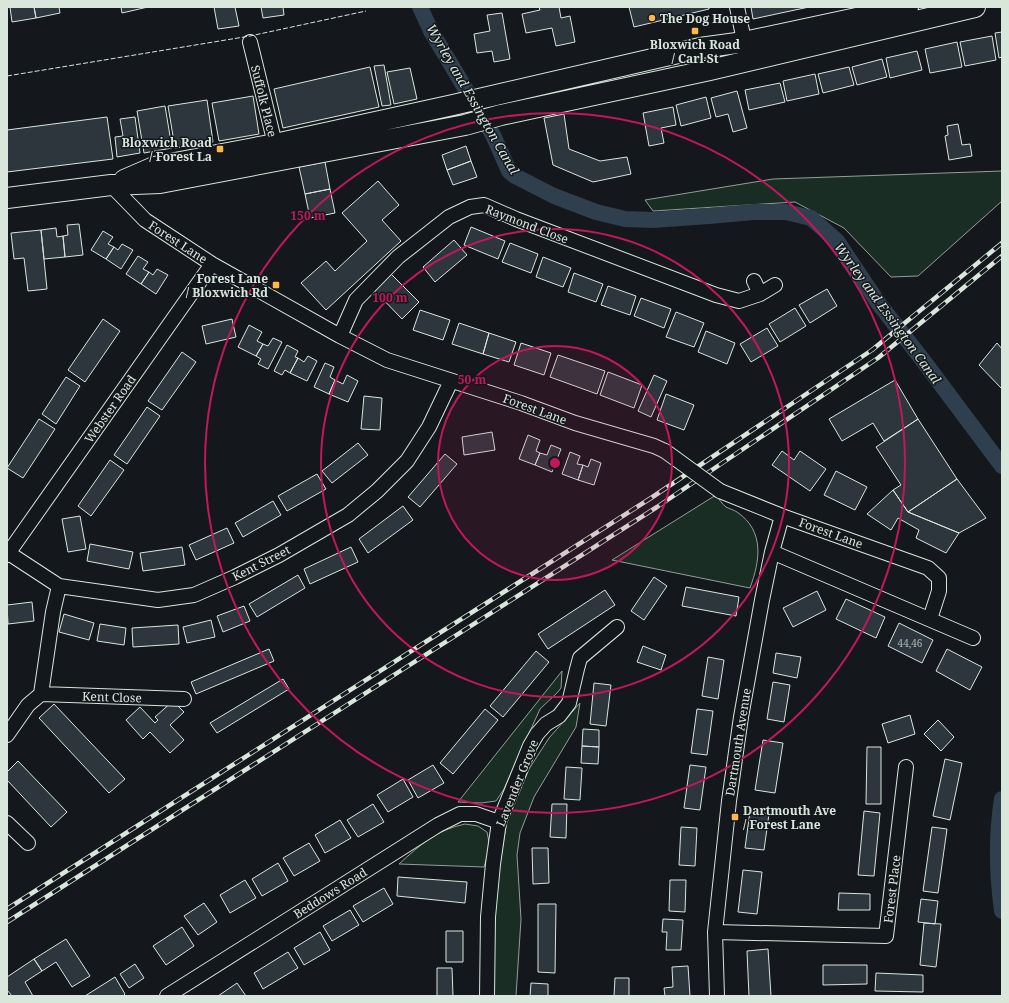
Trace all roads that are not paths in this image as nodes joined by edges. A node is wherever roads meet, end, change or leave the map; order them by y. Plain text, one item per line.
1 (737, 7) edge
2 (908, 7) edge
3 (975, 7) edge
4 (250, 42) dead end
5 (746, 52) junction
6 (380, 131) junction
7 (277, 152) junction
8 (111, 185) junction
9 (7, 198) edge
10 (212, 264) junction
11 (754, 281) dead end
12 (775, 285) dead end
13 (760, 294) junction
14 (340, 336) junction
15 (451, 381) junction
16 (782, 516) junction
17 (772, 552) junction
18 (7, 553) edge
19 (59, 586) junction
20 (930, 619) junction
21 (617, 627) dead end
22 (972, 638) dead end
23 (41, 694) junction
24 (184, 699) dead end
25 (7, 735) edge
26 (906, 767) dead end
27 (499, 822) junction
28 (7, 823) edge
29 (28, 843) dead end
30 (715, 932) junction
31 (167, 996) edge
32 (487, 996) edge
33 (717, 996) edge

1 - 5 street
2 - 5 main road
3 - 5 main road
4 - 7 street, Suffolk Place
5 - 6 main road
5 - 6 main road
6 - 7 main road
7 - 8 main road
8 - 9 main road
8 - 10 street, Forest Lane
10 - 14 street, Forest Lane
10 - 18 street, Webster Road
11 - 13 street
12 - 13 street, Raymond Close
13 - 14 street, Raymond Close
14 - 15 street, Forest Lane
15 - 16 street, Forest Lane, bridge
15 - 19 street, Kent Street
16 - 17 street, Dartmouth Avenue
16 - 20 street, Forest Lane
17 - 20 street
17 - 30 street, Dartmouth Avenue
18 - 19 street, Kent Street
19 - 23 street
20 - 22 street
21 - 27 street, Lavender Grove
23 - 24 street, Kent Close
23 - 25 street
26 - 30 street, Forest Place
27 - 31 street, Beddows Road
27 - 32 street, Lavender Grove
28 - 29 street
30 - 33 street, Dartmouth Avenue

